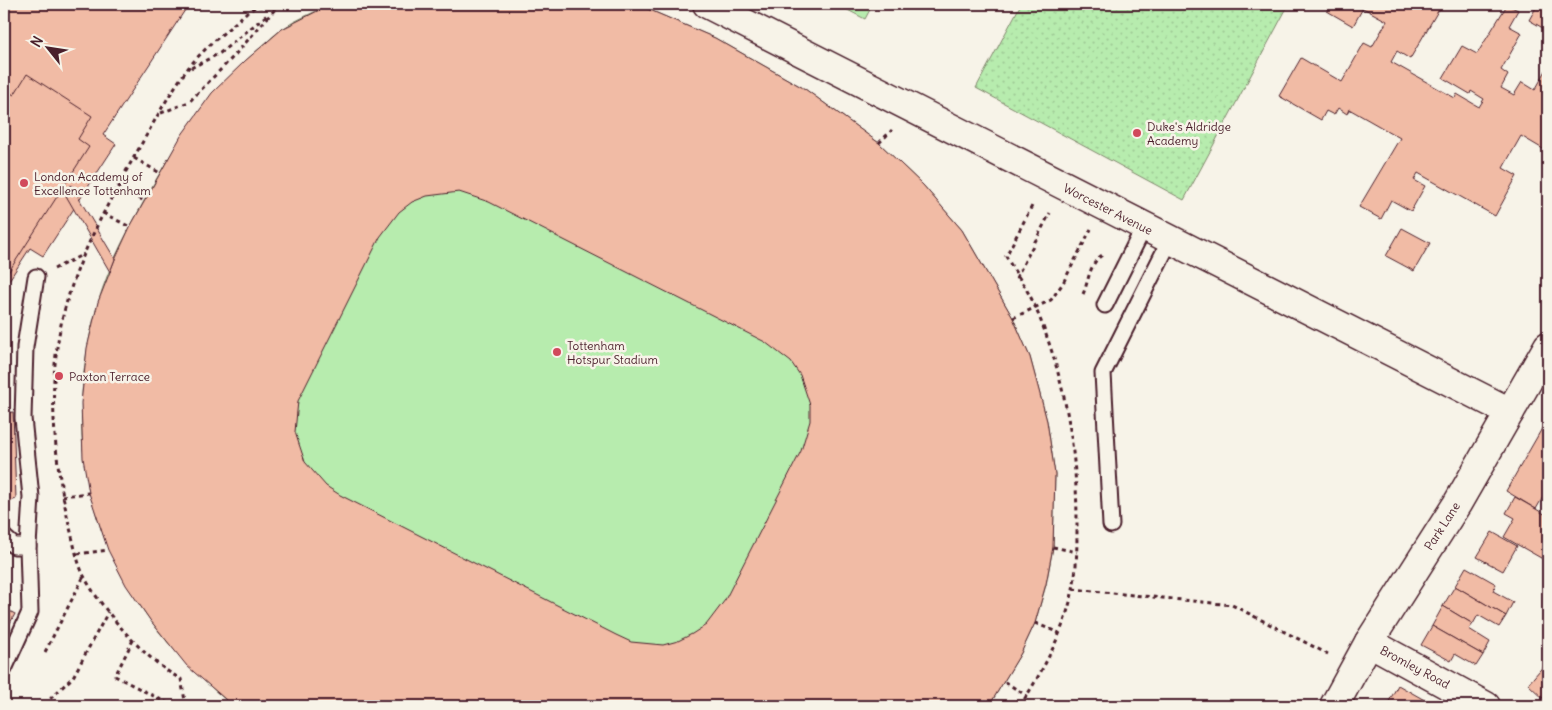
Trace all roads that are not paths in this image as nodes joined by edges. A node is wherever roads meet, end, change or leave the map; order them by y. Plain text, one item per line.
1 (707, 4) edge
2 (1144, 226) junction
3 (1170, 240) junction
4 (36, 277) dead end
5 (1105, 305) dead end
6 (1548, 347) edge
7 (1510, 412) junction
8 (1111, 524) dead end
9 (4, 538) edge
10 (28, 546) junction
11 (1369, 642) junction
12 (4, 669) edge
13 (1334, 706) edge
14 (1486, 706) edge

1 - 2 street, Worcester Avenue
2 - 3 street, Worcester Avenue
2 - 5 lane
3 - 7 street, Worcester Avenue
3 - 8 lane
4 - 10 lane
6 - 7 street, Park Lane
7 - 11 street, Park Lane
9 - 10 lane
10 - 12 lane
11 - 13 street, Park Lane
11 - 14 street, Bromley Road

